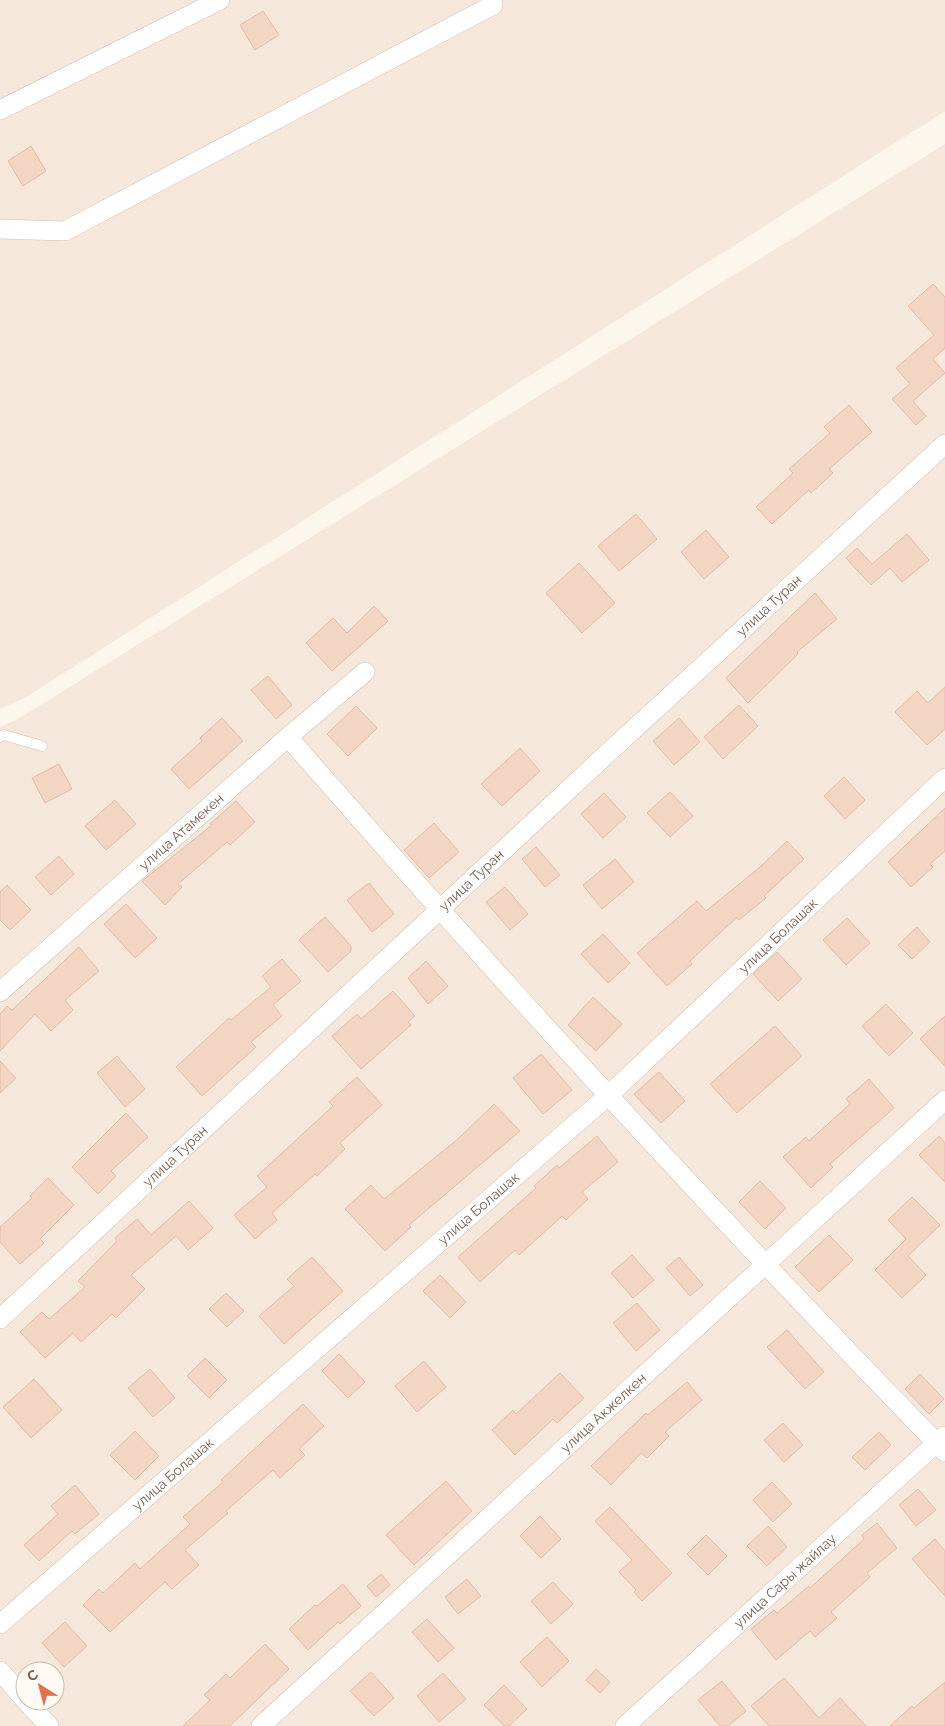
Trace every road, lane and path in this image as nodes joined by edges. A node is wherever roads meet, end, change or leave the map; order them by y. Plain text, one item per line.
1 (220, 0) edge
2 (495, 2) edge
3 (0, 110) edge
4 (0, 229) edge
5 (945, 444) edge
6 (365, 672) dead end
7 (0, 737) edge
8 (288, 737) junction
9 (42, 746) dead end
10 (945, 778) edge
11 (440, 912) junction
12 (0, 992) edge
13 (610, 1094) junction
14 (945, 1100) edge
15 (764, 1265) junction
16 (0, 1319) edge
17 (942, 1443) edge
18 (0, 1624) edge
19 (0, 1671) edge
20 (15, 1688) edge
21 (35, 1711) edge
22 (48, 1726) edge
23 (261, 1726) edge
24 (625, 1726) edge

1 - 3 street
2 - 4 street
5 - 11 street, улица Туран
6 - 8 street, улица Атамекен
7 - 9 lane
8 - 11 street
8 - 12 street, улица Атамекен
10 - 13 street, улица Болашак
11 - 13 street
11 - 16 street, улица Туран
13 - 15 street
13 - 18 street, улица Болашак
14 - 15 street, улица Акжелкен
15 - 17 street
15 - 23 street, улица Акжелкен
17 - 24 street, улица Сары жайлау
19 - 20 street
21 - 22 street

